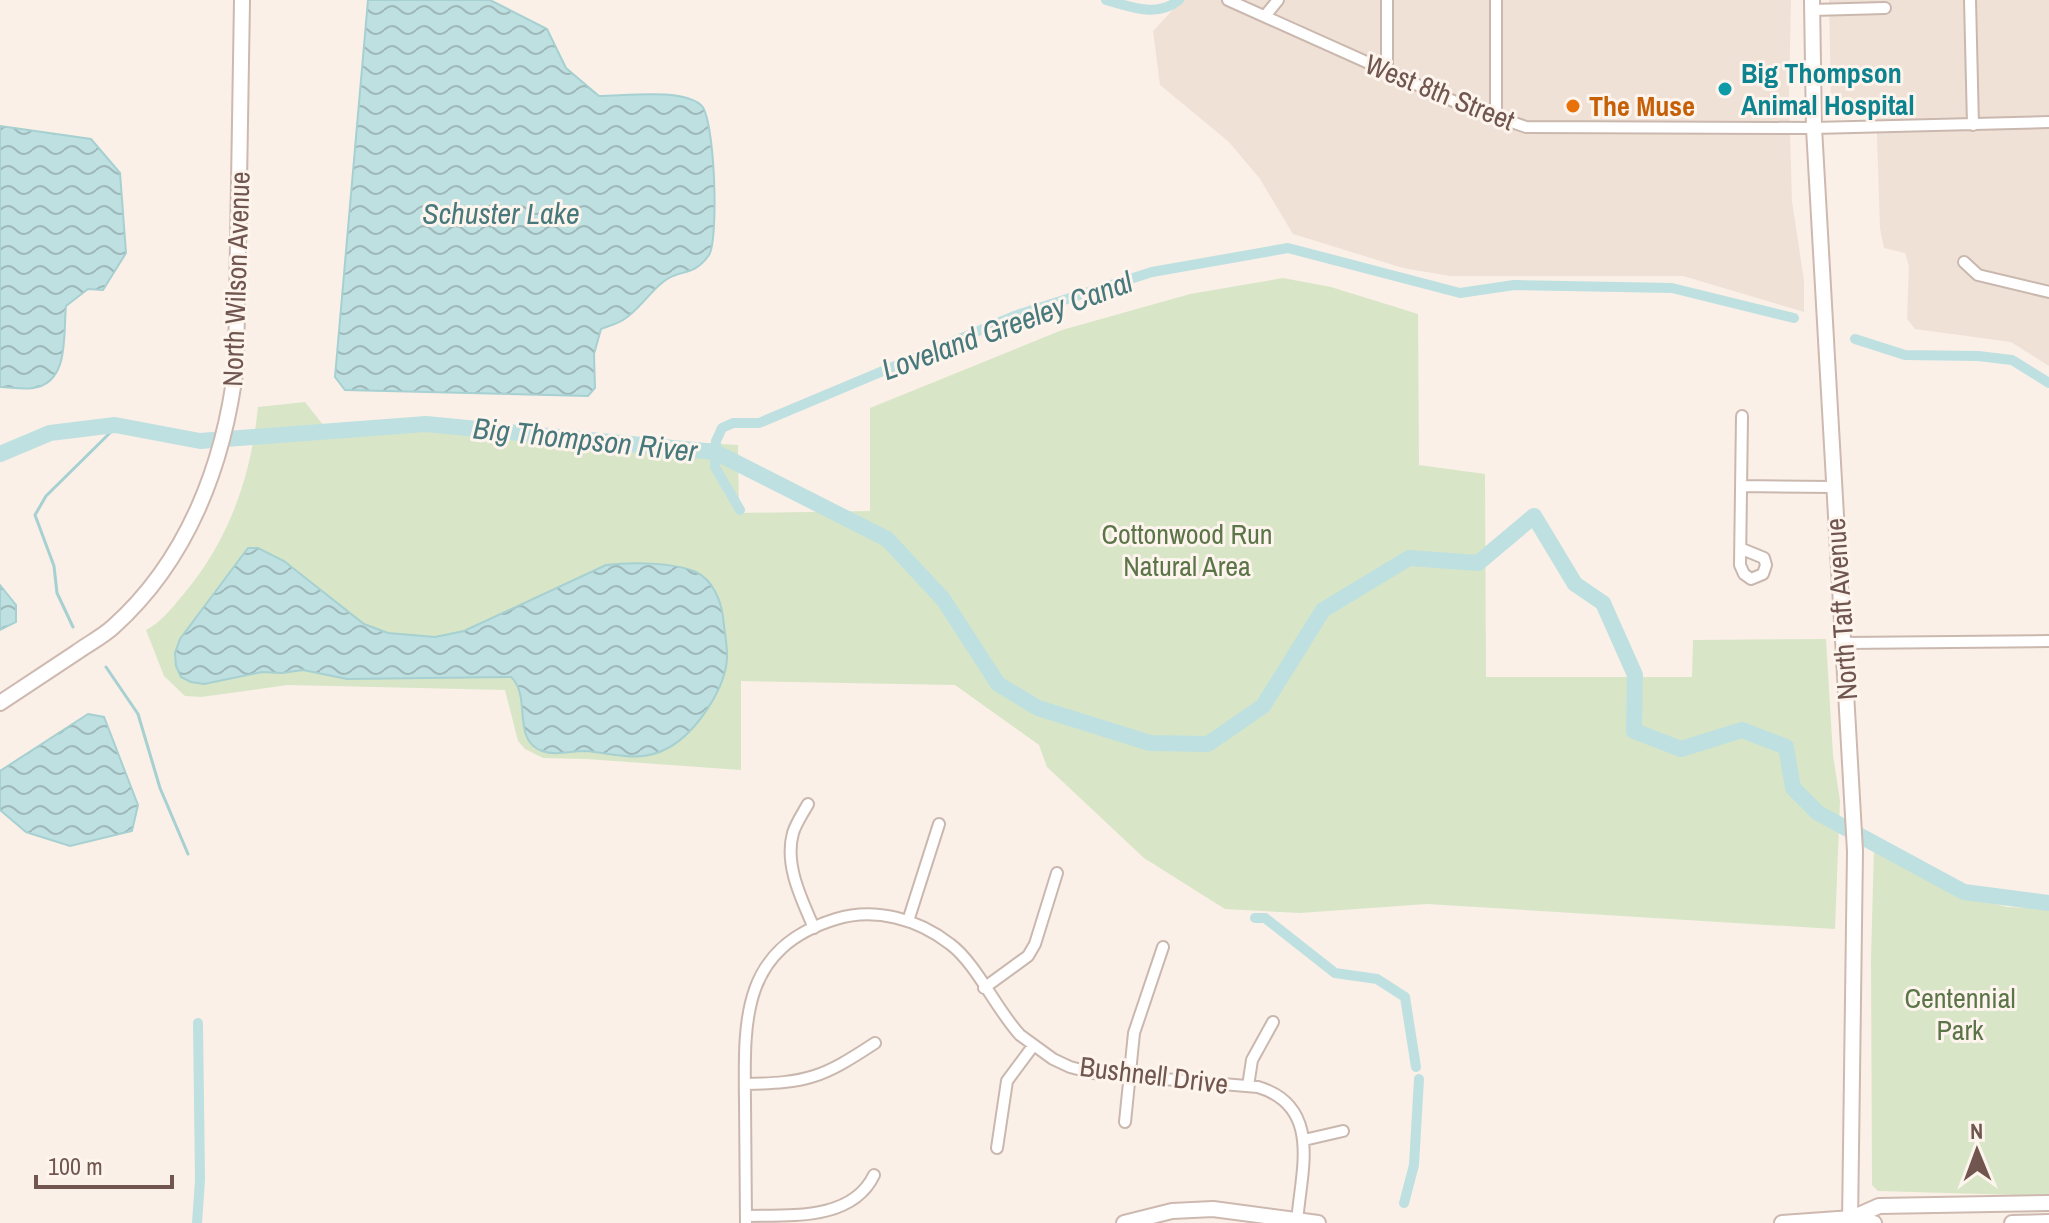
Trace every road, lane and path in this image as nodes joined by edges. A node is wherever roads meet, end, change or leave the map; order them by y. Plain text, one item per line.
1 (242, 0) edge
2 (1228, 0) edge
3 (1278, 0) edge
4 (1387, 0) edge
5 (1496, 0) edge
6 (1970, 0) edge
7 (1812, 5) edge
8 (1885, 8) dead end
9 (1265, 16) junction
10 (1387, 71) junction
11 (1496, 118) junction
12 (2049, 122) edge
13 (1973, 125) junction
14 (1814, 128) junction
15 (1964, 262) dead end
16 (2049, 292) edge
17 (1742, 416) dead end
18 (1742, 486) junction
19 (1833, 487) junction
20 (1742, 549) dead end
21 (2049, 641) edge
22 (1845, 643) junction
23 (0, 703) edge
24 (808, 804) dead end
25 (939, 824) dead end
26 (1057, 873) dead end
27 (908, 921) junction
28 (814, 928) junction
29 (1163, 947) dead end
30 (984, 988) junction
31 (1273, 1022) dead end
32 (875, 1043) dead end
33 (1033, 1046) junction
34 (1130, 1076) junction
35 (745, 1084) junction
36 (1248, 1086) junction
37 (1125, 1122) dead end
38 (1343, 1131) dead end
39 (1304, 1140) junction
40 (997, 1148) dead end
41 (874, 1175) dead end
42 (2049, 1203) edge
43 (746, 1220) edge
44 (1852, 1221) edge
45 (1297, 1222) edge
46 (2049, 1222) edge
47 (1124, 1223) edge
48 (1318, 1223) edge
49 (1782, 1223) edge
50 (1874, 1223) edge
51 (2012, 1223) edge

1 - 23 main road, North Wilson Avenue
2 - 9 street, West 8th Street
3 - 9 street
4 - 10 street
5 - 11 street
6 - 13 street
7 - 8 street
7 - 14 main road, North Taft Avenue
9 - 10 street, West 8th Street
10 - 11 street, West 8th Street
11 - 14 street, West 8th Street
12 - 13 street, West 8th Street
13 - 14 street, West 8th Street
14 - 19 main road, North Taft Avenue
15 - 16 street
17 - 18 street
18 - 19 street
18 - 20 street
19 - 22 main road, North Taft Avenue
21 - 22 street
22 - 44 main road, North Taft Avenue
24 - 28 street
25 - 27 street
26 - 30 street
27 - 28 street, Bushnell Drive
27 - 30 street, Bushnell Drive
28 - 35 street, Bushnell Drive
29 - 34 street
30 - 33 street, Bushnell Drive
31 - 36 street
32 - 35 street
33 - 34 street, Bushnell Drive
33 - 40 street
34 - 36 street, Bushnell Drive
34 - 37 street
35 - 43 street, Bushnell Drive
36 - 39 street, Bushnell Drive
38 - 39 street
39 - 45 street
41 - 43 street
42 - 44 main road
44 - 49 main road
44 - 50 main road
45 - 47 main road
45 - 48 main road
46 - 51 main road

